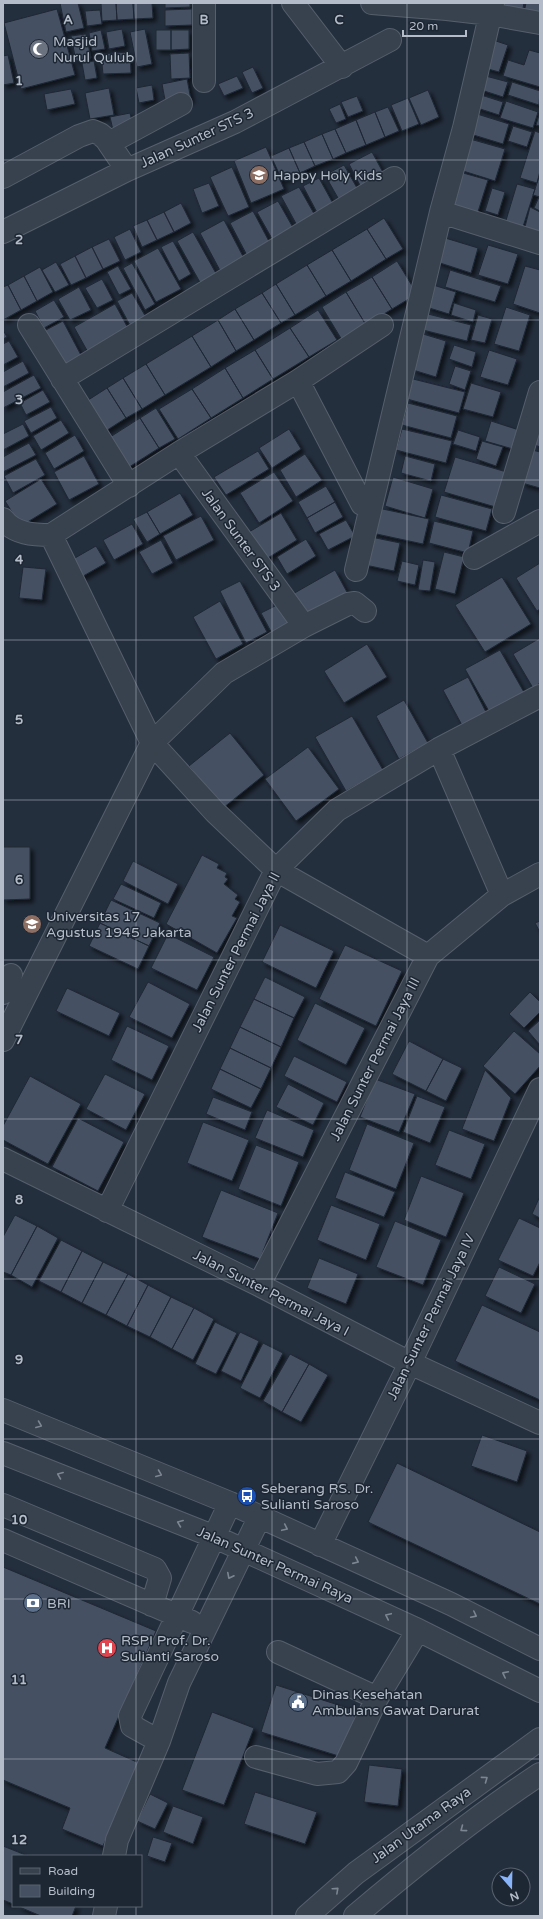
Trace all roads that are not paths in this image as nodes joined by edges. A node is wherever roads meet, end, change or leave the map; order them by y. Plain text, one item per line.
1 (204, 3) edge
2 (293, 3) edge
3 (372, 3) edge
4 (491, 9) edge
5 (540, 23) edge
6 (390, 40) dead end
7 (342, 67) junction
8 (204, 81) dead end
9 (181, 104) dead end
10 (109, 143) junction
11 (127, 170) junction
12 (3, 177) edge
13 (394, 178) dead end
14 (441, 212) junction
15 (3, 232) edge
16 (540, 243) edge
17 (29, 325) dead end
18 (382, 326) dead end
19 (62, 379) junction
20 (298, 381) junction
21 (540, 392) edge
22 (179, 453) junction
23 (129, 486) junction
24 (362, 504) dead end
25 (504, 512) dead end
26 (3, 519) edge
27 (540, 521) edge
28 (51, 535) junction
29 (474, 558) dead end
30 (356, 570) dead end
31 (365, 611) dead end
32 (304, 626) junction
33 (540, 696) edge
34 (152, 743) junction
35 (439, 750) junction
36 (276, 870) junction
37 (540, 874) edge
38 (502, 895) junction
39 (428, 956) junction
40 (3, 1040) edge
41 (540, 1088) edge
42 (3, 1159) edge
43 (107, 1212) junction
44 (259, 1286) junction
45 (410, 1364) junction
46 (3, 1410) edge
47 (540, 1423) edge
48 (3, 1453) edge
49 (230, 1503) junction
50 (3, 1504) edge
51 (260, 1516) junction
52 (215, 1537) junction
53 (3, 1540) edge
54 (320, 1545) junction
55 (243, 1550) junction
56 (152, 1605) junction
57 (178, 1616) junction
58 (206, 1628) junction
59 (418, 1630) junction
60 (540, 1649) edge
61 (278, 1652) dead end
62 (152, 1671) junction
63 (179, 1683) junction
64 (540, 1691) edge
65 (377, 1698) junction
66 (540, 1739) edge
67 (159, 1741) junction
68 (256, 1757) dead end
69 (540, 1774) edge
70 (114, 1855) edge
71 (307, 1916) edge
72 (354, 1916) edge

1 - 8 street
2 - 7 street
3 - 4 street
4 - 5 street
4 - 14 street
6 - 7 street, Jalan Sunter STS 3
7 - 11 street, Jalan Sunter STS 3
9 - 10 street
10 - 11 street
10 - 12 street
11 - 15 street, Jalan Sunter STS 3
13 - 19 street
14 - 16 street
14 - 30 street
17 - 19 street
18 - 20 street
19 - 23 street
20 - 22 street
20 - 24 street
21 - 25 street
22 - 23 street
22 - 32 street, Jalan Sunter STS 3
23 - 28 street
26 - 28 street
27 - 29 street
28 - 34 street
31 - 32 street
32 - 34 street
33 - 35 street, Jalan Sunter Permai Jaya II
34 - 36 street
34 - 40 street
35 - 36 street, Jalan Sunter Permai Jaya II
35 - 38 street
36 - 39 street
36 - 43 street, Jalan Sunter Permai Jaya II
37 - 38 street, Jalan Sunter Permai Jaya III
38 - 39 street, Jalan Sunter Permai Jaya III
39 - 44 street, Jalan Sunter Permai Jaya III
41 - 45 street, Jalan Sunter Permai Jaya IV
42 - 43 street, Jalan Sunter Permai Jaya I
43 - 44 street, Jalan Sunter Permai Jaya I
44 - 45 street, Jalan Sunter Permai Jaya I
45 - 47 street, Jalan Sunter Permai Jaya I
45 - 54 street, Jalan Sunter Permai Jaya IV
46 -> 49 street
52 -> 48 street, Jalan Sunter Permai Raya
49 - 51 street
49 - 52 street
50 - 56 street
51 -> 54 street
51 - 55 street
52 - 55 street, Jalan Sunter Permai Raya
52 - 57 street
53 - 56 street
54 -> 60 street
55 -> 58 street
59 -> 55 street, Jalan Sunter Permai Raya
56 - 57 street
57 - 58 street
57 - 62 street
58 - 63 street
64 -> 59 street, Jalan Sunter Permai Raya
59 - 65 street
61 - 65 street
62 - 63 street
62 - 67 street
63 - 67 street
65 - 68 street
71 -> 66 street, Jalan Utama Raya
67 - 70 street
69 -> 72 street, Jalan Utama Raya

